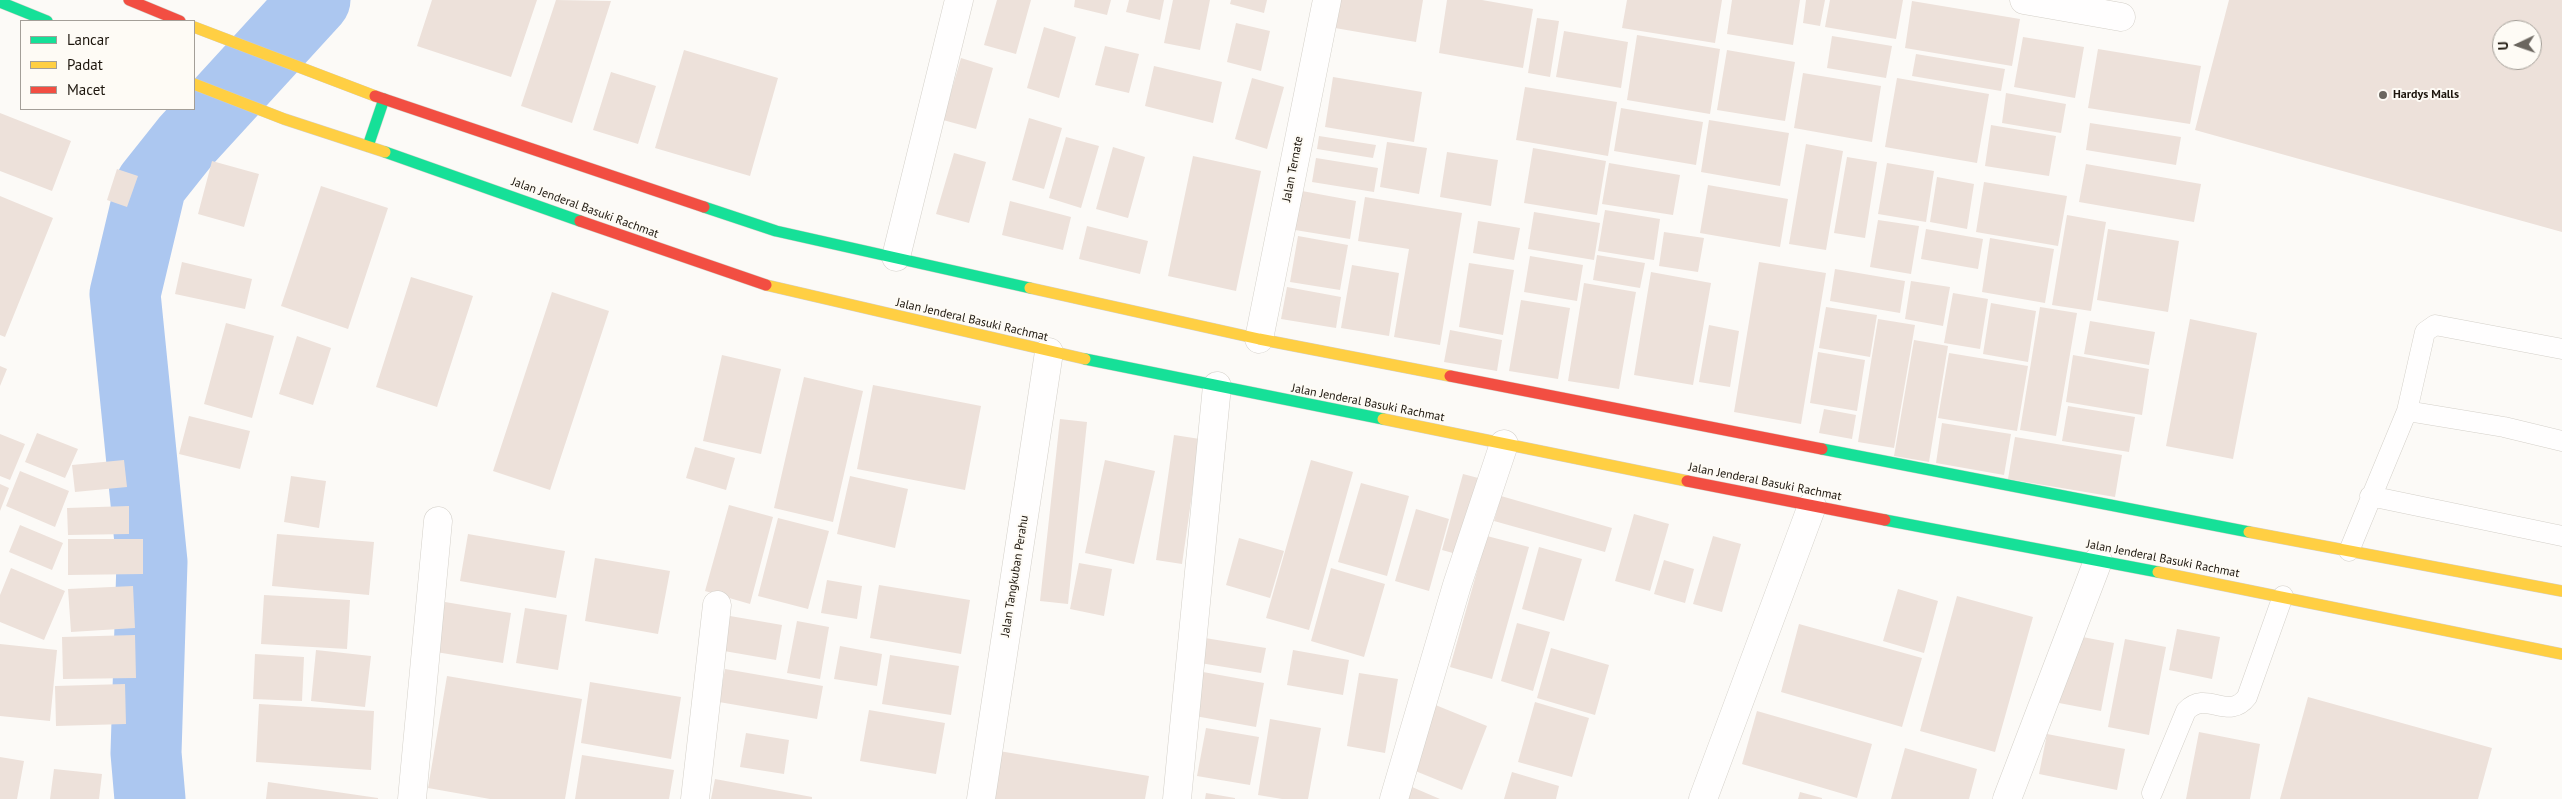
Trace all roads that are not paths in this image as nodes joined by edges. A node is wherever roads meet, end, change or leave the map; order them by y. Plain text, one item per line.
1 (129, 0) edge
2 (959, 0) edge
3 (1327, 0) edge
4 (2024, 0) edge
5 (0, 2) edge
6 (2121, 17) dead end
7 (45, 20) edge
8 (178, 20) edge
9 (195, 27) edge
10 (196, 84) edge
11 (384, 99) junction
12 (368, 146) junction
13 (896, 257) junction
14 (1259, 338) junction
15 (2562, 349) edge
16 (1049, 352) junction
17 (1216, 386) junction
18 (2407, 411) junction
19 (2562, 441) edge
20 (1504, 444) junction
21 (2370, 496) junction
22 (1812, 506) junction
23 (438, 521) dead end
24 (2562, 536) edge
25 (2349, 552) junction
26 (2098, 561) junction
27 (2562, 591) edge
28 (2283, 596) junction
29 (717, 605) dead end
30 (2562, 654) edge
31 (2152, 792) dead end
32 (416, 798) edge
33 (695, 799) edge
34 (981, 799) edge
35 (1177, 799) edge
36 (1394, 799) edge
37 (1703, 799) edge
38 (2007, 799) edge

1 - 8 main road
2 - 13 street
3 - 14 street, Jalan Ternate
4 - 6 street
5 - 7 main road
9 - 11 main road
10 - 12 main road, Jalan Jenderal Basuki Rachmat
11 - 12 main road
11 - 13 main road
12 - 16 main road, Jalan Jenderal Basuki Rachmat
13 - 14 main road
14 - 25 main road
15 - 18 lane
16 - 17 main road, Jalan Jenderal Basuki Rachmat
16 - 34 street, Jalan Tangkuban Perahu
17 - 20 main road, Jalan Jenderal Basuki Rachmat
17 - 35 street
18 - 19 lane
18 - 21 lane
20 - 22 main road, Jalan Jenderal Basuki Rachmat
20 - 36 street
21 - 24 lane
21 - 25 lane
22 - 26 main road, Jalan Jenderal Basuki Rachmat
22 - 37 street
23 - 32 street
25 - 27 main road
26 - 28 main road, Jalan Jenderal Basuki Rachmat
26 - 38 street
28 - 30 main road, Jalan Jenderal Basuki Rachmat
28 - 31 lane
29 - 33 street

